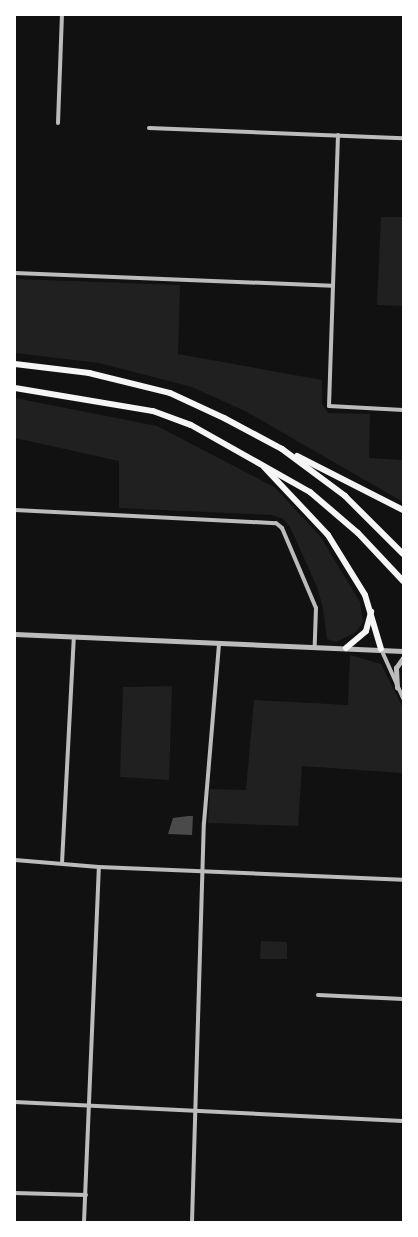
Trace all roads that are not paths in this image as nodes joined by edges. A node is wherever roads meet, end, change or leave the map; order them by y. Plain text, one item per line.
1 (62, 15) edge
2 (58, 123) dead end
3 (150, 128) dead end
4 (338, 136) junction
5 (403, 138) edge
6 (15, 273) edge
7 (332, 286) junction
8 (15, 364) edge
9 (15, 388) edge
10 (403, 410) edge
11 (282, 449) junction
12 (254, 458) junction
13 (15, 510) edge
14 (403, 510) edge
15 (403, 554) edge
16 (403, 581) edge
17 (371, 612) junction
18 (15, 634) edge
19 (74, 638) junction
20 (219, 644) junction
21 (315, 646) junction
22 (346, 648) junction
23 (380, 650) junction
24 (403, 651) edge
25 (403, 658) edge
26 (397, 688) junction
27 (403, 698) edge
28 (15, 860) edge
29 (62, 863) junction
30 (98, 867) junction
31 (202, 872) junction
32 (403, 880) edge
33 (318, 995) dead end
34 (403, 999) edge
35 (15, 1102) edge
36 (89, 1105) junction
37 (195, 1110) junction
38 (403, 1122) edge
39 (15, 1193) edge
40 (86, 1196) junction
41 (84, 1222) edge
42 (192, 1222) edge

1 - 2 street
3 - 4 street
4 - 5 street
4 - 7 street
6 - 7 street
7 - 10 street
8 - 11 highway
9 - 12 highway
11 - 14 highway
11 - 15 highway
12 - 16 highway
12 - 17 highway
13 - 21 street
17 - 22 highway
17 - 23 highway
18 - 19 street
19 - 20 street
19 - 29 street
20 - 21 street
20 - 31 street
21 - 22 street
22 - 23 street
23 - 24 street
23 - 26 street
25 - 26 street
26 - 27 street
28 - 29 street
29 - 30 street
30 - 31 street
30 - 36 street
31 - 32 street
31 - 37 street
33 - 34 street
35 - 36 street
36 - 37 street
36 - 40 street
37 - 38 street
37 - 42 street
39 - 40 street
40 - 41 street

